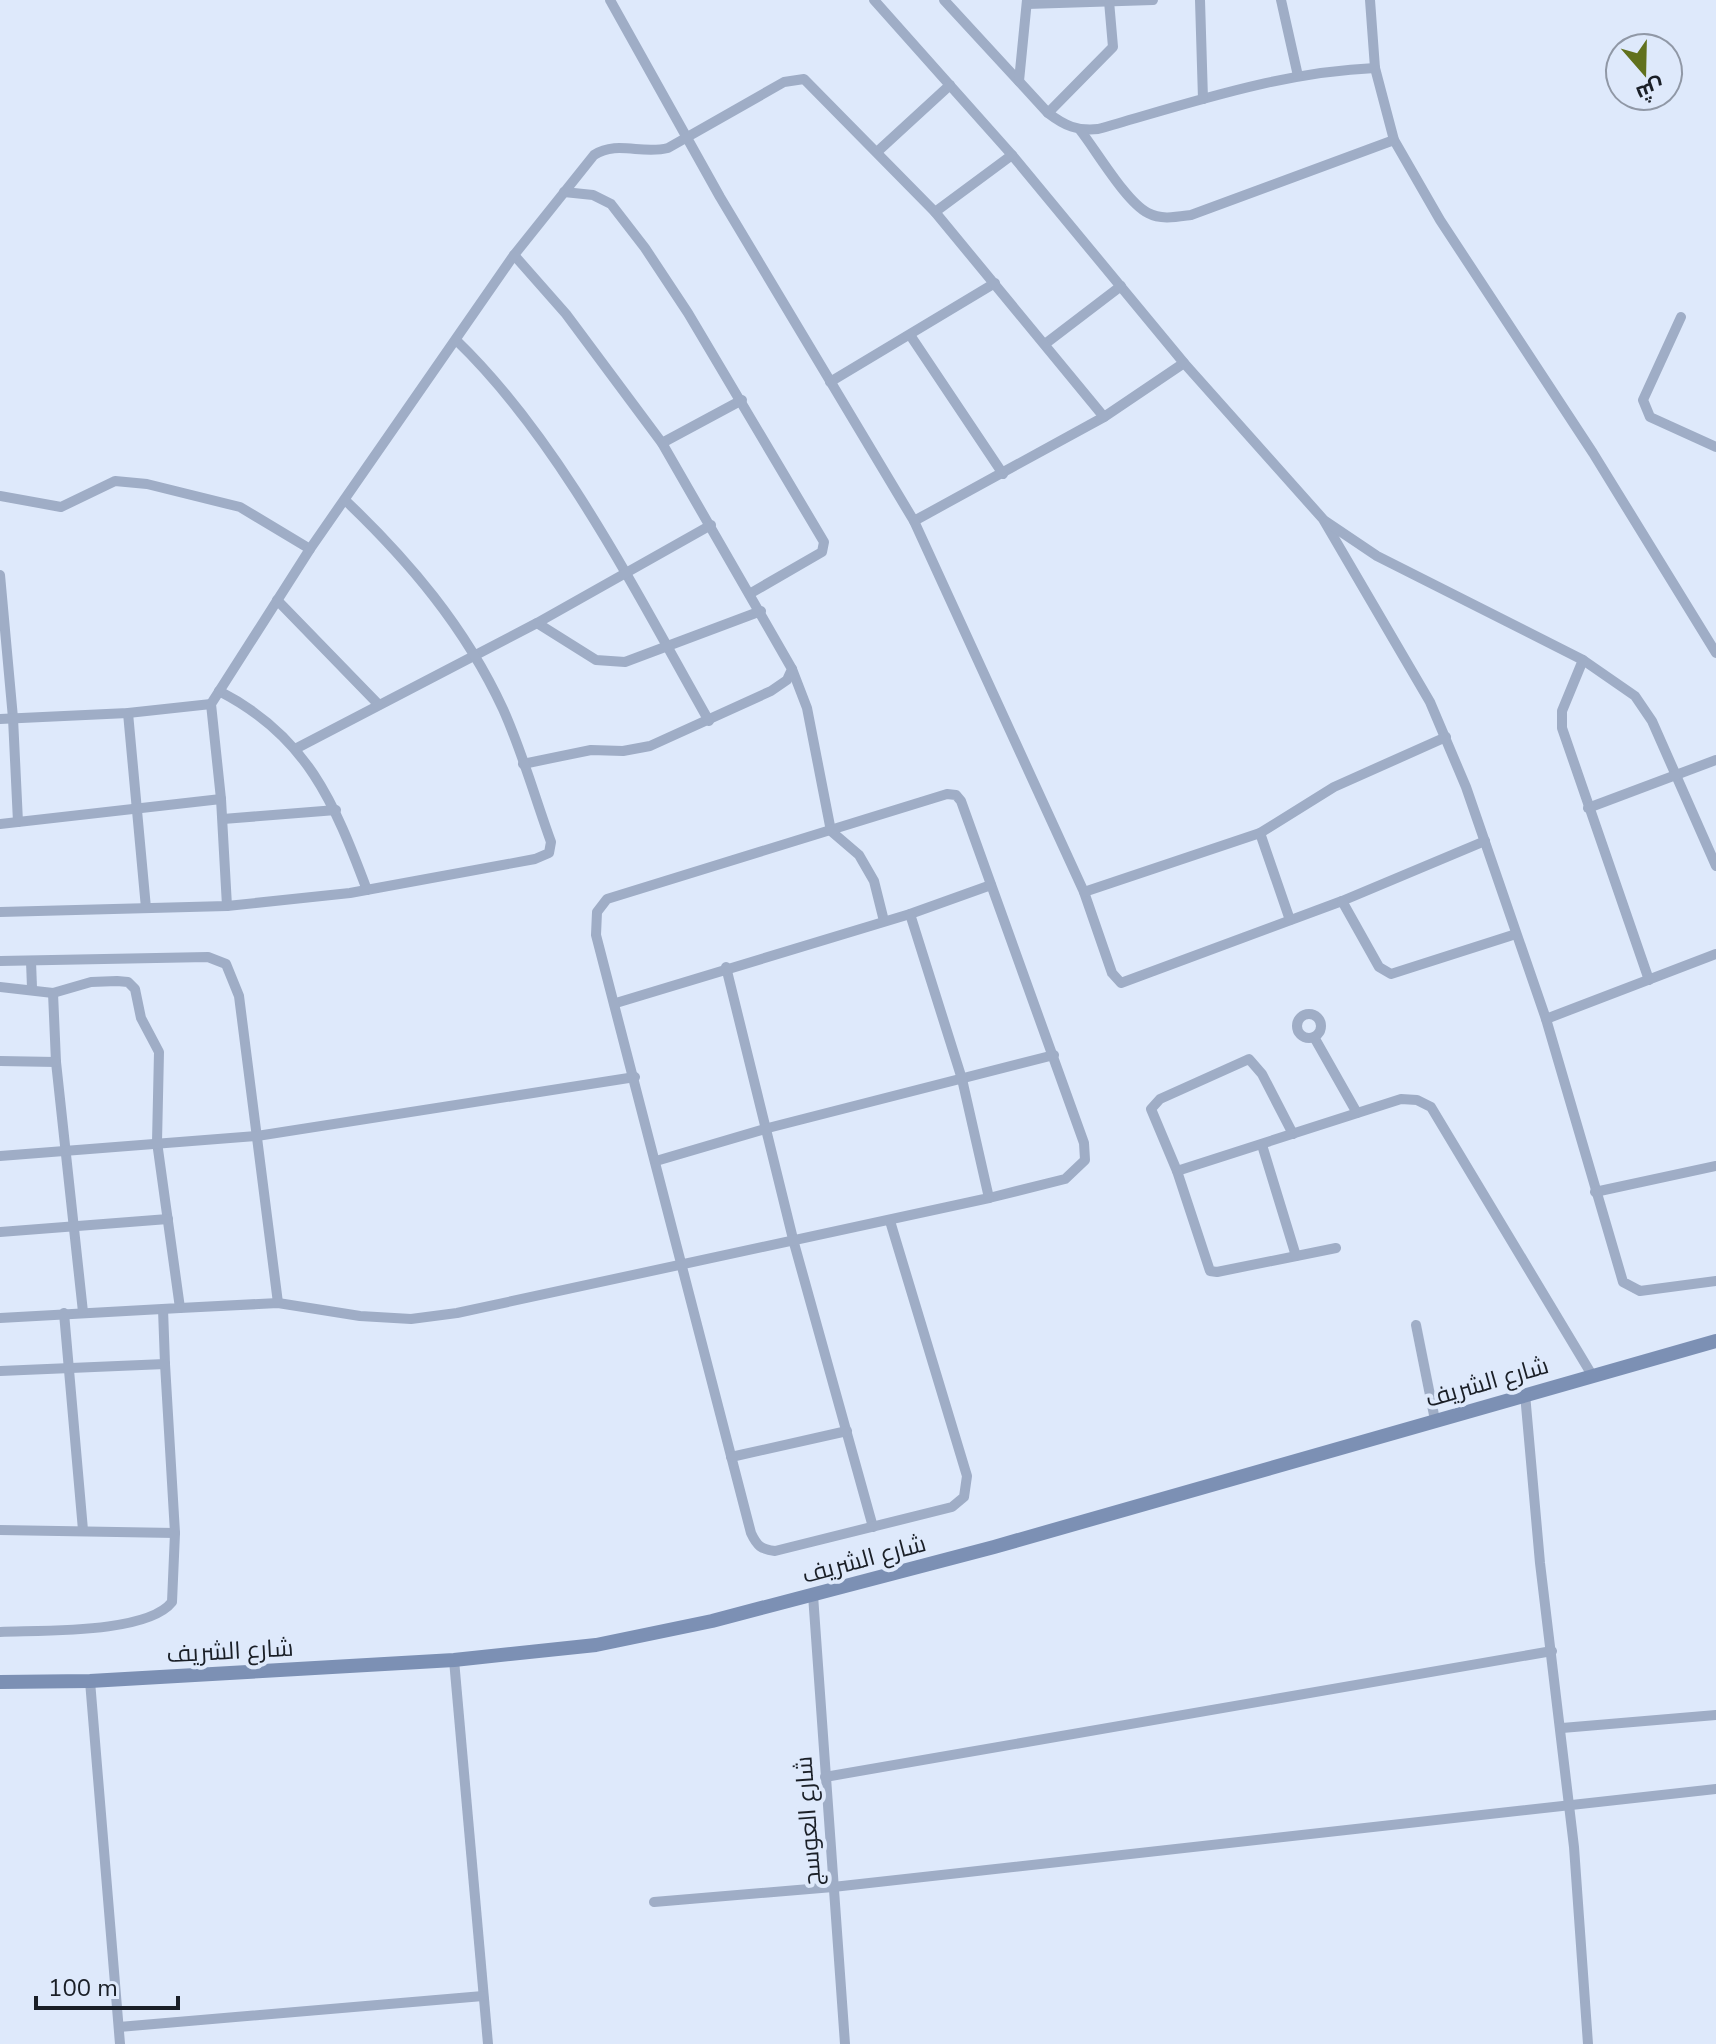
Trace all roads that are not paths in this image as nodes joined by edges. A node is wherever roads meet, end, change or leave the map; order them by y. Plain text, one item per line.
1 (874, 0) edge
2 (944, 0) edge
3 (1153, 0) edge
4 (1200, 0) edge
5 (1281, 0) edge
6 (1370, 0) edge
7 (615, 1) edge
8 (1109, 1) edge
9 (1027, 2) edge
10 (1375, 68) junction
11 (1298, 76) junction
12 (1019, 81) junction
13 (950, 85) junction
14 (1203, 99) junction
15 (1048, 113) junction
16 (1080, 130) junction
17 (687, 138) junction
18 (1394, 140) junction
19 (877, 152) junction
20 (1012, 155) junction
21 (564, 192) junction
22 (935, 212) junction
23 (514, 255) junction
24 (995, 283) junction
25 (1121, 286) junction
26 (1681, 317) dead end
27 (910, 335) junction
28 (456, 340) junction
29 (1045, 344) junction
30 (1184, 363) junction
31 (830, 382) junction
32 (742, 400) junction
33 (1104, 417) junction
34 (662, 443) junction
35 (1716, 447) edge
36 (1003, 474) junction
37 (0, 496) edge
38 (345, 500) junction
39 (1323, 519) junction
40 (914, 521) junction
41 (711, 525) junction
42 (310, 549) junction
43 (625, 574) junction
44 (0, 575) edge
45 (751, 593) junction
46 (277, 600) junction
47 (761, 611) junction
48 (537, 623) junction
49 (668, 649) junction
50 (1716, 653) edge
51 (473, 654) junction
52 (1583, 660) junction
53 (792, 669) junction
54 (219, 691) junction
55 (211, 704) junction
56 (379, 705) junction
57 (128, 713) junction
58 (13, 718) junction
59 (0, 719) edge
60 (709, 721) junction
61 (1446, 737) junction
62 (297, 748) junction
63 (1716, 760) edge
64 (523, 764) junction
65 (1678, 776) junction
66 (221, 799) junction
67 (139, 807) junction
68 (1588, 808) junction
69 (336, 810) junction
70 (223, 819) junction
71 (18, 822) junction
72 (0, 824) edge
73 (831, 831) junction
74 (1260, 833) junction
75 (1485, 841) junction
76 (1716, 866) edge
77 (991, 885) junction
78 (367, 890) junction
79 (1084, 892) junction
80 (1342, 901) junction
81 (227, 906) junction
82 (146, 908) junction
83 (0, 912) edge
84 (910, 914) junction
85 (1290, 920) junction
86 (884, 921) junction
87 (1516, 934) junction
88 (1716, 954) edge
89 (0, 961) edge
90 (31, 961) junction
91 (726, 967) junction
92 (1649, 980) junction
93 (0, 987) edge
94 (32, 988) junction
95 (53, 993) junction
96 (616, 1003) junction
97 (1546, 1019) junction
98 (1314, 1037) dead end
99 (1054, 1055) junction
100 (0, 1061) edge
101 (56, 1062) junction
102 (635, 1077) junction
103 (962, 1079) junction
104 (1357, 1113) junction
105 (768, 1128) junction
106 (1293, 1134) junction
107 (257, 1136) junction
108 (157, 1142) junction
109 (1262, 1145) junction
110 (67, 1152) junction
111 (0, 1156) edge
112 (656, 1161) junction
113 (1716, 1166) edge
114 (1177, 1171) junction
115 (1595, 1192) junction
116 (989, 1198) junction
117 (168, 1219) junction
118 (890, 1221) junction
119 (73, 1226) junction
120 (0, 1232) edge
121 (794, 1243) junction
122 (1336, 1248) dead end
123 (1296, 1256) junction
124 (683, 1265) junction
125 (1716, 1281) edge
126 (278, 1303) junction
127 (180, 1308) junction
128 (163, 1309) junction
129 (83, 1312) junction
130 (64, 1313) junction
131 (0, 1318) edge
132 (1416, 1325) dead end
133 (1716, 1341) edge
134 (165, 1364) junction
135 (67, 1365) junction
136 (0, 1371) edge
137 (1592, 1375) junction
138 (1525, 1394) junction
139 (1435, 1420) junction
140 (847, 1431) junction
141 (731, 1457) junction
142 (873, 1527) junction
143 (0, 1530) edge
144 (83, 1530) junction
145 (175, 1533) junction
146 (813, 1595) junction
147 (0, 1632) edge
148 (1552, 1651) junction
149 (454, 1660) junction
150 (90, 1681) junction
151 (0, 1682) edge
152 (1716, 1715) edge
153 (1562, 1728) junction
154 (825, 1777) junction
155 (1716, 1789) edge
156 (1570, 1807) junction
157 (833, 1887) junction
158 (654, 1902) dead end
159 (483, 1996) junction
160 (119, 2027) junction
161 (120, 2044) edge
162 (488, 2044) edge
163 (845, 2044) edge
164 (1588, 2044) edge

1 - 13 street
2 - 12 street
3 - 8 street
4 - 14 street
5 - 11 street
6 - 10 street
7 - 17 street
8 - 9 street
8 - 15 street
9 - 12 street
10 - 11 street
10 - 18 street
11 - 14 street
12 - 15 street
13 - 19 street
13 - 20 street
14 - 16 street
15 - 16 street
16 - 18 street
17 - 19 street
17 - 21 street
17 - 31 street
18 - 50 street
19 - 22 street
20 - 22 street
20 - 25 street
21 - 23 street
21 - 32 street
22 - 24 street
23 - 28 street
23 - 34 street
24 - 27 street
24 - 29 street
25 - 29 street
25 - 30 street
26 - 35 street
27 - 31 street
27 - 36 street
28 - 38 street
28 - 43 street
29 - 33 street
30 - 33 street
30 - 39 street
31 - 40 street
32 - 34 street
32 - 45 street
33 - 36 street
34 - 41 street
36 - 40 street
37 - 42 street
38 - 42 street
38 - 51 street
39 - 52 street
39 - 61 street
40 - 79 street
41 - 43 street
41 - 45 street
42 - 46 street
43 - 48 street
43 - 49 street
44 - 58 street
45 - 47 street
46 - 54 street
46 - 56 street
47 - 49 street
47 - 53 street
48 - 49 street
48 - 51 street
49 - 60 street
51 - 56 street
51 - 64 street
52 - 65 street
52 - 68 street
53 - 60 street
53 - 73 street
54 - 55 street
54 - 62 street
55 - 57 street
55 - 66 street
56 - 62 street
57 - 58 street
57 - 67 street
58 - 59 street
58 - 71 street
60 - 64 street
61 - 74 street
61 - 75 street
62 - 69 street
63 - 65 street
64 - 78 street
65 - 68 street
65 - 76 street
66 - 67 street
66 - 70 street
67 - 71 street
67 - 82 street
68 - 92 street
69 - 70 street
69 - 78 street
70 - 81 street
71 - 72 street
73 - 77 street
73 - 86 street
73 - 96 street
74 - 79 street
74 - 85 street
75 - 80 street
75 - 87 street
77 - 84 street
77 - 99 street
78 - 81 street
79 - 85 street
80 - 85 street
80 - 87 street
81 - 82 street
82 - 83 street
84 - 86 street
84 - 103 street
86 - 91 street
87 - 97 street
88 - 92 street
89 - 90 street
90 - 94 street
90 - 107 street
91 - 96 street
91 - 105 street
92 - 97 street
93 - 94 street
94 - 95 street
95 - 101 street
95 - 108 street
96 - 102 street
97 - 115 street
98 - 104 street
99 - 103 street
99 - 116 street
100 - 101 street
101 - 110 street
102 - 107 street
102 - 112 street
103 - 105 street
103 - 116 street
104 - 106 street
104 - 137 street
105 - 112 street
105 - 121 street
106 - 109 street
106 - 114 street
107 - 108 street
107 - 126 street
108 - 110 street
108 - 117 street
109 - 114 street
109 - 123 street
110 - 111 street
110 - 119 street
112 - 124 street
113 - 115 street
114 - 123 street
115 - 125 street
116 - 118 street
117 - 119 street
117 - 127 street
118 - 121 street
118 - 142 street
119 - 120 street
119 - 129 street
121 - 124 street
121 - 140 street
122 - 123 street
124 - 126 street
124 - 141 street
126 - 127 street
127 - 128 street
128 - 129 street
128 - 134 street
129 - 130 street
130 - 131 street
130 - 135 street
132 - 139 street
133 - 137 main road, شارع الشريف
134 - 135 street
134 - 145 street
135 - 136 street
135 - 144 street
137 - 138 main road, شارع الشريف
138 - 139 main road, شارع الشريف
138 - 148 street
139 - 146 main road, شارع الشريف
140 - 141 street
140 - 142 street
141 - 142 street
143 - 144 street
144 - 145 street
145 - 147 street
146 - 149 main road, شارع الشريف
146 - 154 street, شارع العوسج
148 - 153 street
148 - 154 street
149 - 150 main road, شارع الشريف
149 - 159 street
150 - 151 main road, شارع الشريف
150 - 160 street
152 - 153 street
153 - 156 street
154 - 157 street, شارع العوسج
155 - 156 street
156 - 157 street
156 - 164 street
157 - 158 street
157 - 163 street, شارع العوسج
159 - 160 street
159 - 162 street
160 - 161 street

